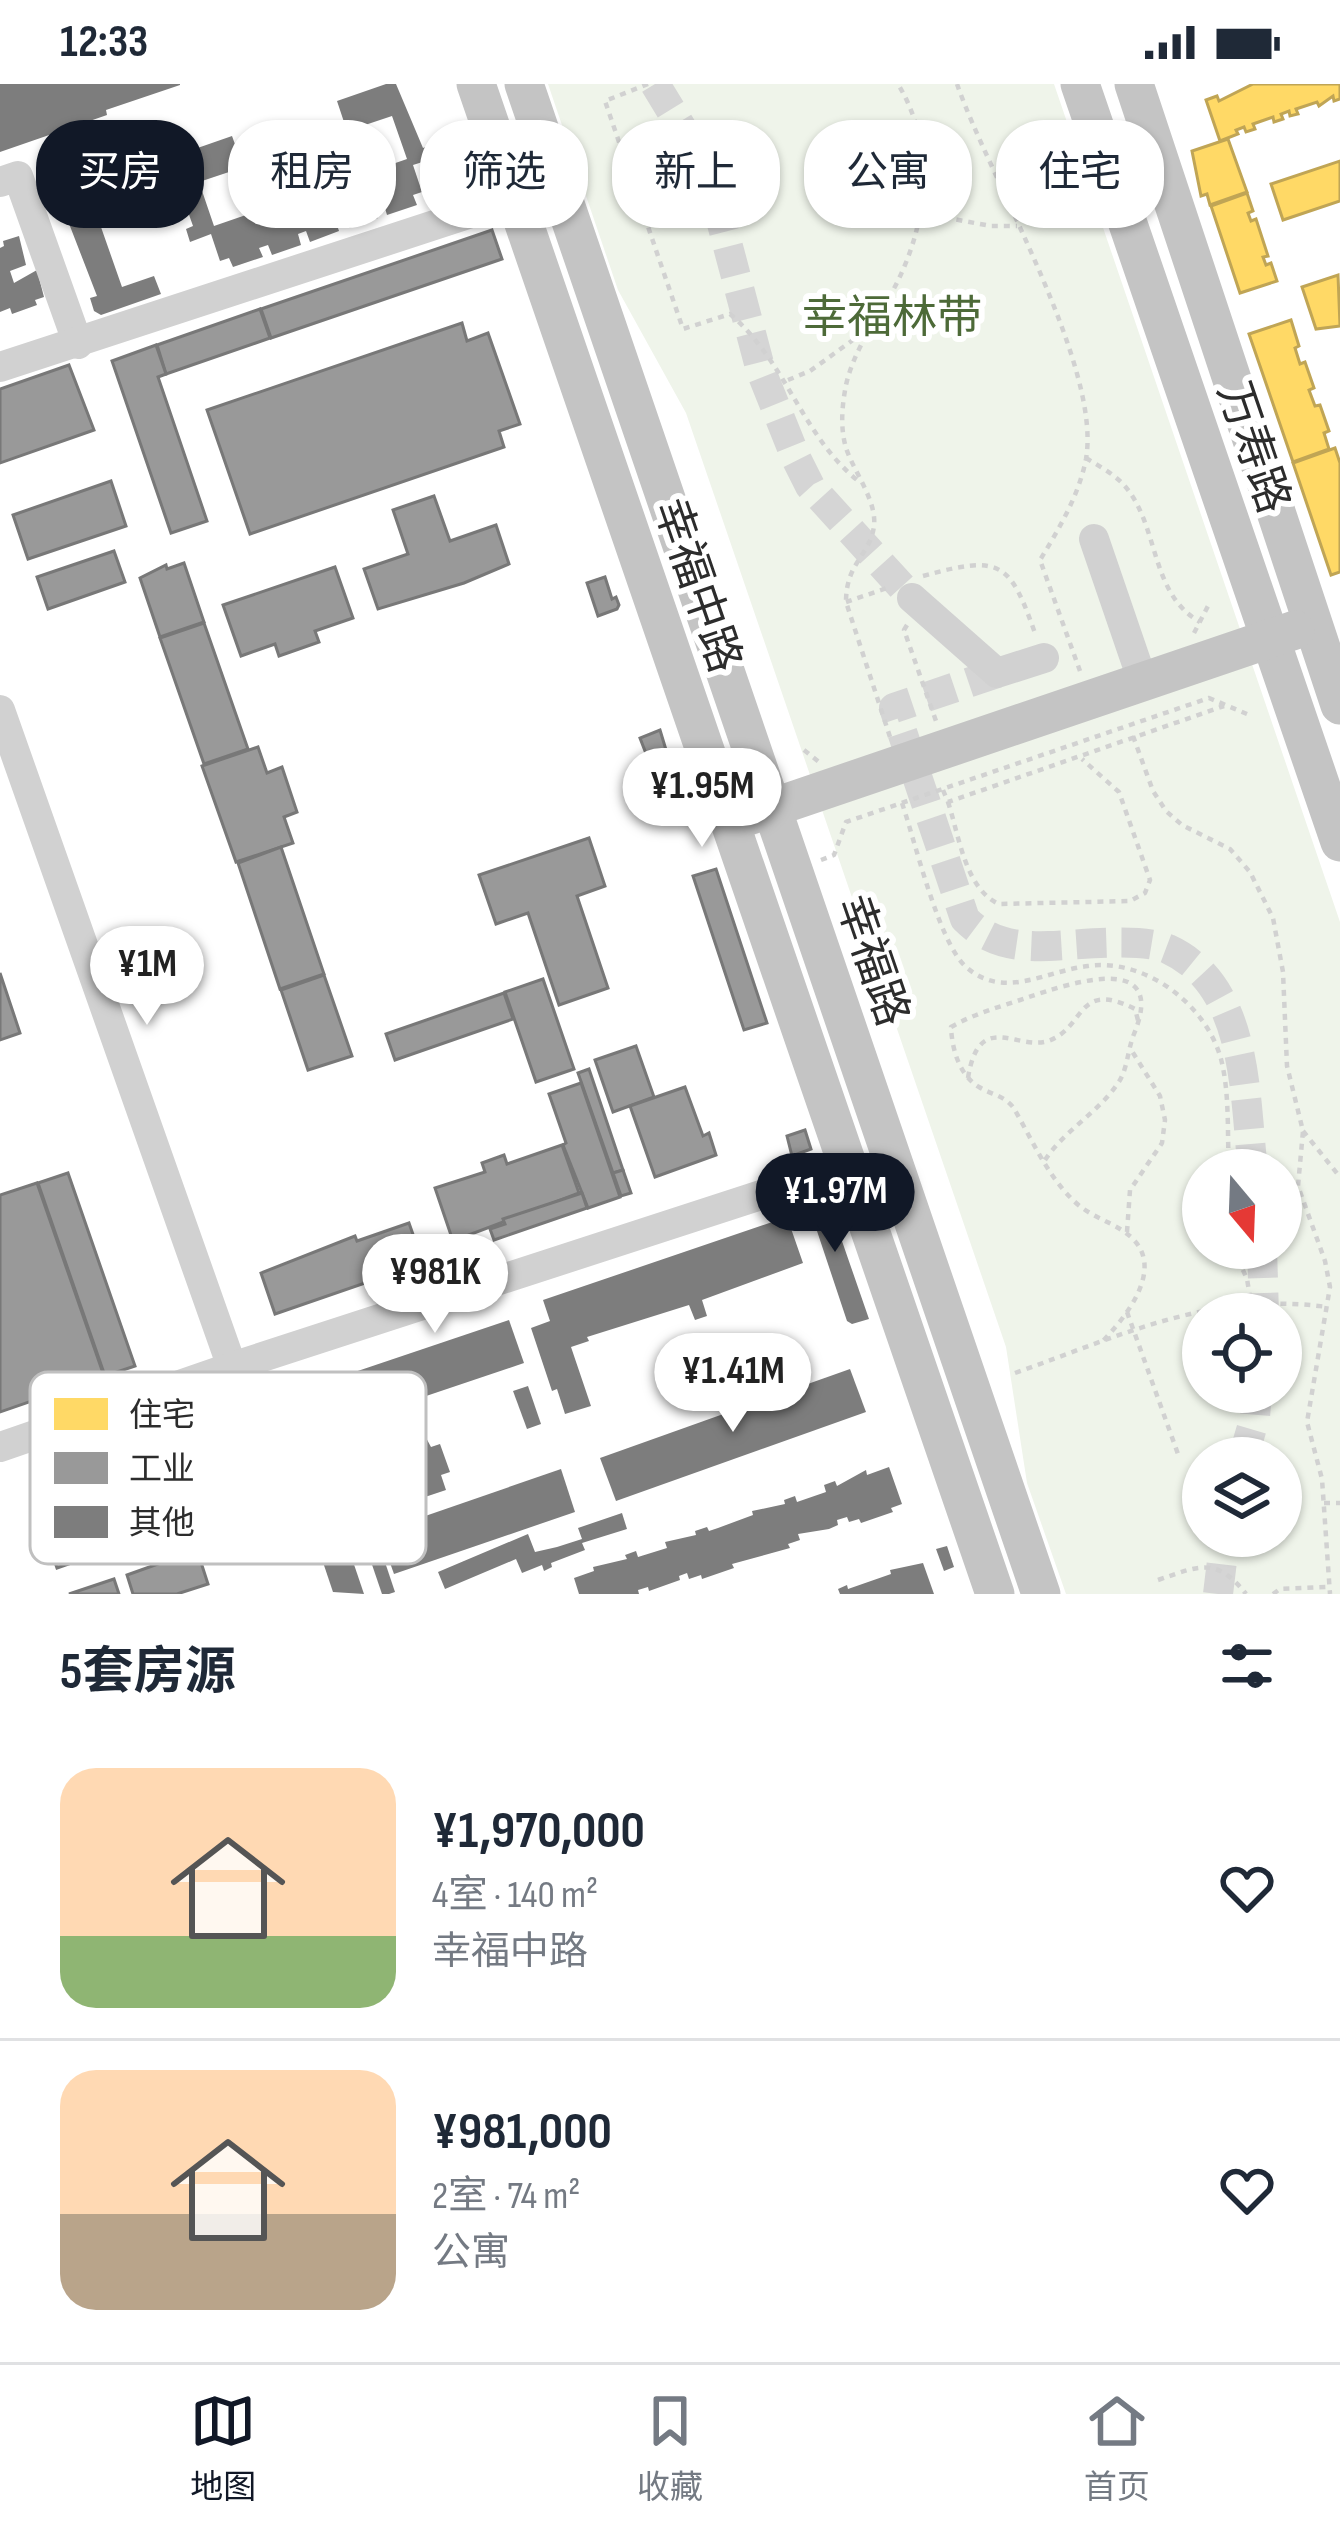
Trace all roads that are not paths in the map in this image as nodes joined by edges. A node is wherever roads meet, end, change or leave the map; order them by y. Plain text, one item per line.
1 (476, 84) edge
2 (524, 84) edge
3 (1080, 84) edge
4 (1134, 84) edge
5 (488, 120) edge
6 (0, 182) edge
7 (427, 228) edge
8 (524, 228) edge
9 (574, 229) junction
10 (1147, 279) junction
11 (78, 344) junction
12 (0, 368) edge
13 (1244, 416) junction
14 (1094, 538) dead end
15 (632, 542) junction
16 (912, 598) tunnel mouth
17 (1312, 625) junction
18 (1270, 639) junction
19 (1044, 658) road end
20 (1143, 682) junction
21 (1340, 705) edge
22 (0, 710) edge
23 (772, 808) junction
24 (732, 821) junction
25 (1340, 842) edge
26 (850, 1166) junction
27 (232, 1367) junction
28 (218, 1372) edge
29 (30, 1437) edge
30 (0, 1447) edge
31 (995, 1594) edge
32 (1041, 1594) edge

1 - 5 main road, 幸福中路
2 - 9 main road, 幸福路
3 - 10 main road, 万寿路
4 - 13 main road
6 - 11 street
7 - 11 street
8 - 15 main road, 幸福中路
9 - 15 main road
9 - 23 main road, 幸福路
10 - 13 main road
10 - 18 main road, 万寿路
11 - 12 street
13 - 17 main road
14 - 20 street
15 - 24 main road, 幸福中路
16 - 19 street
17 - 18 main road
17 - 21 main road
18 - 20 main road
18 - 25 main road, 万寿路
20 - 23 main road
22 - 27 street
23 - 24 main road
23 - 32 main road, 幸福路
24 - 26 main road, 幸福中路
26 - 27 street
26 - 31 main road, 幸福中路
27 - 28 street
29 - 30 street

